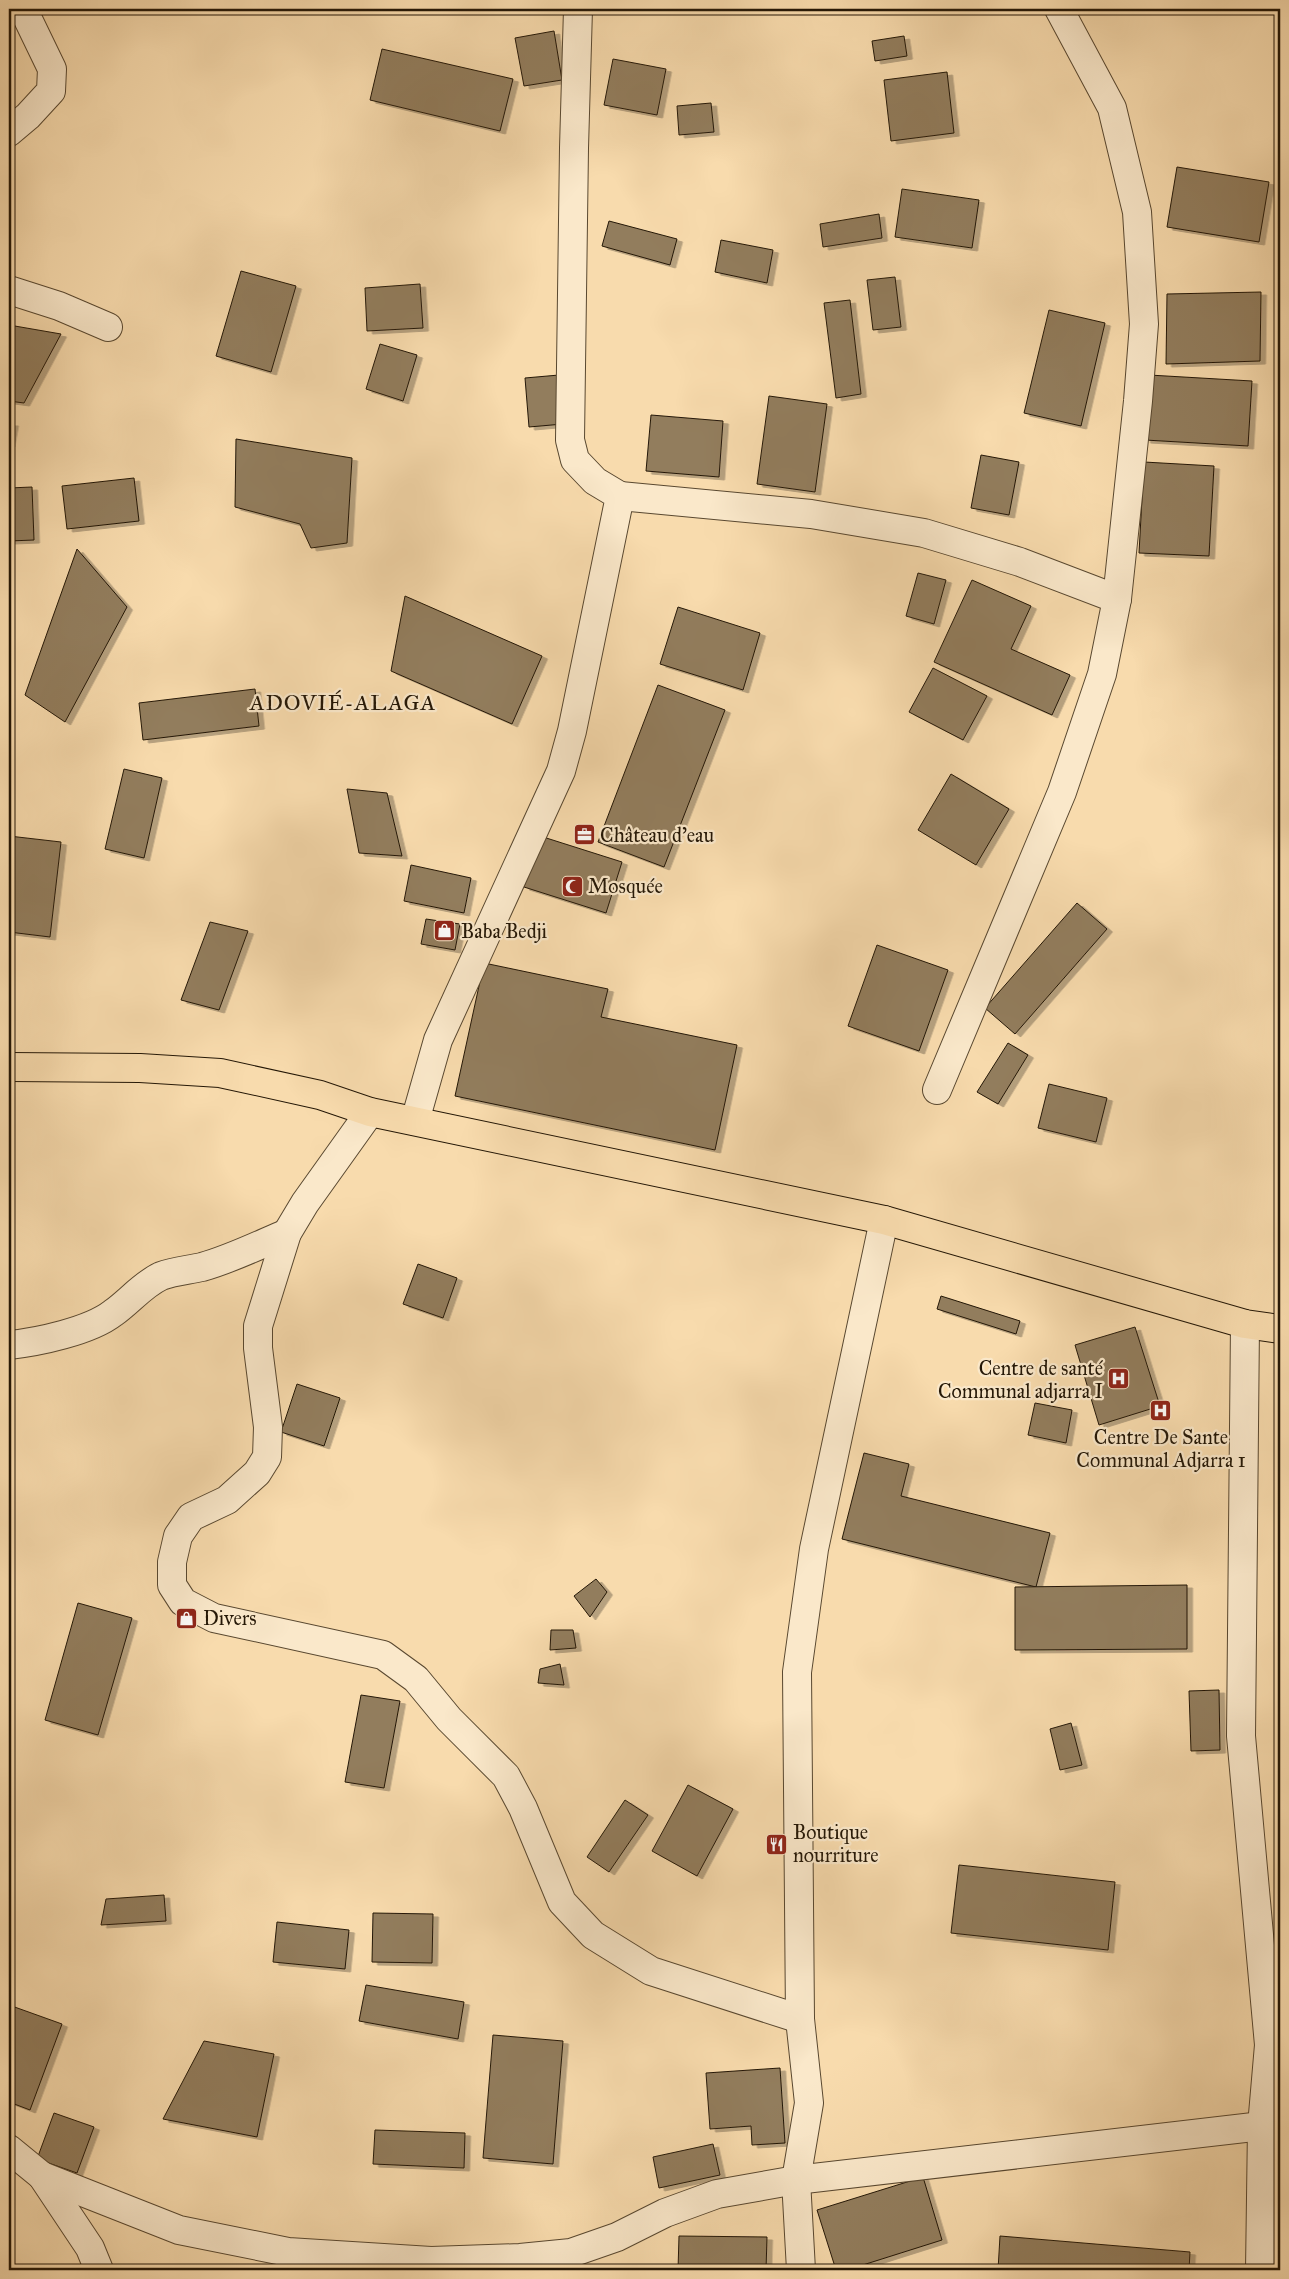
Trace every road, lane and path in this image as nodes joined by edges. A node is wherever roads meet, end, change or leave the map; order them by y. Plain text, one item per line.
1 (23, 9) edge
2 (578, 9) edge
3 (1059, 9) edge
4 (9, 132) edge
5 (9, 290) edge
6 (108, 327) dead end
7 (620, 496) junction
8 (1117, 599) junction
9 (9, 1067) edge
10 (938, 1090) dead end
11 (370, 1112) junction
12 (415, 1121) junction
13 (884, 1220) junction
14 (287, 1233) junction
15 (1245, 1324) junction
16 (1280, 1329) edge
17 (9, 1346) edge
18 (800, 2019) junction
19 (1275, 2049) edge
20 (1271, 2123) edge
21 (9, 2149) edge
22 (42, 2176) junction
23 (796, 2180) junction
24 (99, 2270) edge
25 (801, 2270) edge
26 (1260, 2270) edge

1 - 4 street
2 - 7 street
3 - 8 street
5 - 6 street
7 - 8 street
7 - 12 street
8 - 10 street
9 - 11 main road
11 - 12 main road
11 - 14 street
12 - 13 main road
13 - 15 main road
13 - 18 street
14 - 17 street
14 - 18 street
15 - 16 main road
15 - 19 street
18 - 23 street
19 - 20 street
20 - 23 street
20 - 26 street
21 - 22 street
22 - 23 street
22 - 24 street
23 - 25 street

